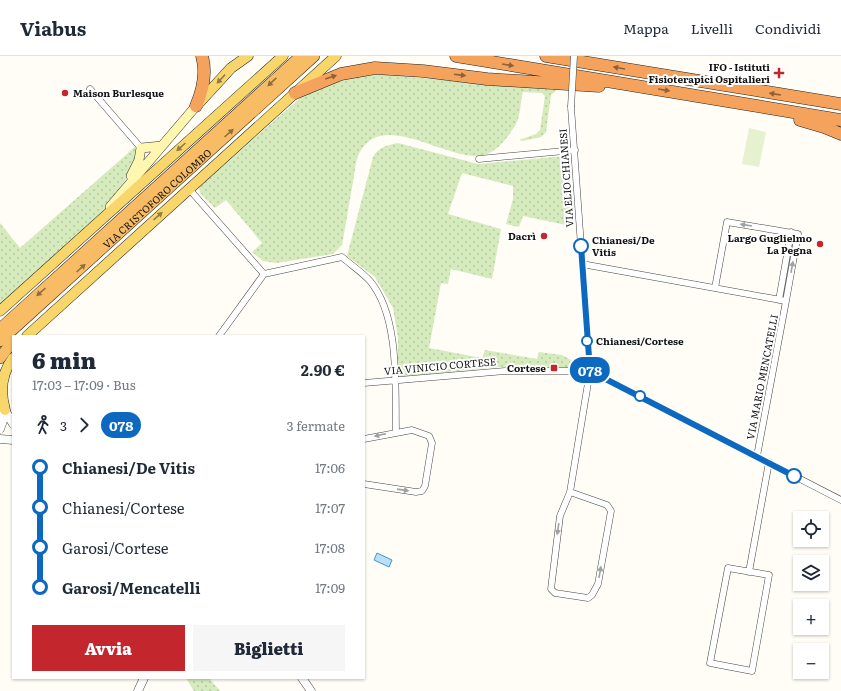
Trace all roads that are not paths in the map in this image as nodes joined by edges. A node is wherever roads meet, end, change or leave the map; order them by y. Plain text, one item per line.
1 (202, 56) edge
2 (248, 56) edge
3 (283, 56) edge
4 (301, 56) edge
5 (314, 56) edge
6 (336, 56) edge
7 (456, 56) edge
8 (546, 56) edge
9 (574, 56) edge
10 (644, 87) junction
11 (90, 89) dead end
12 (295, 93) junction
13 (841, 95) edge
14 (796, 97) junction
15 (743, 103) junction
16 (841, 104) edge
17 (196, 106) junction
18 (841, 120) edge
19 (841, 134) edge
20 (162, 146) junction
21 (141, 148) junction
22 (575, 150) junction
23 (479, 159) dead end
24 (125, 189) junction
25 (189, 189) junction
26 (98, 222) junction
27 (129, 242) junction
28 (582, 264) junction
29 (264, 274) junction
30 (67, 280) junction
31 (715, 288) junction
32 (783, 300) junction
33 (0, 311) edge
34 (0, 329) edge
35 (18, 335) edge
36 (28, 335) edge
37 (37, 335) edge
38 (220, 335) edge
39 (0, 341) edge
40 (12, 342) edge
41 (12, 349) edge
42 (0, 359) edge
43 (12, 360) edge
44 (590, 371) junction
45 (394, 381) junction
46 (365, 383) edge
47 (3, 414) edge
48 (12, 423) edge
49 (0, 429) edge
50 (396, 432) junction
51 (0, 439) edge
52 (365, 439) edge
53 (12, 440) edge
54 (757, 456) junction
55 (769, 462) junction
56 (365, 484) edge
57 (570, 492) junction
58 (841, 500) edge
59 (748, 572) junction
60 (144, 679) edge
61 (303, 679) edge
62 (138, 691) edge
63 (311, 691) edge

1 - 17 highway
2 -> 17 main road
3 -> 26 main road
4 -> 34 highway, VIA CRISTOFORO COLOMBO
30 -> 5 highway, VIA CRISTOFORO COLOMBO
6 - 12 main road, VIA CRISTOFORO COLOMBO
7 -> 10 highway
14 -> 8 highway
9 - 22 street, VIA ELIO CHIANESI, bridge
12 -> 10 highway
10 -> 15 highway
11 - 21 street
12 - 25 main road, VIA CRISTOFORO COLOMBO
13 - 14 highway
14 - 16 highway
15 - 18 highway
15 - 19 highway
17 - 20 main road
20 - 21 main road
20 - 24 main road
21 - 24 main road
22 - 23 street
22 - 28 street, VIA ELIO CHIANESI
24 - 26 main road
27 -> 25 main road, VIA CRISTOFORO COLOMBO
25 - 29 street
26 - 33 main road
27 - 36 main road, VIA CRISTOFORO COLOMBO
27 - 37 main road
28 - 31 street
28 - 44 street, VIA ELIO CHIANESI
29 - 38 street
29 - 45 street
30 - 35 highway
30 - 39 highway, VIA CRISTOFORO COLOMBO
31 - 32 street
32 -> 31 street, VIA MARIO MENCATELLI
32 - 54 street, VIA MARIO MENCATELLI
40 - 42 highway
41 - 42 main road
43 - 47 main road
44 - 45 street, VIA VINICIO CORTESE
44 - 54 street
44 - 57 street, VIA ELIO CHIANESI
45 - 46 street, VIA VINICIO CORTESE
45 - 50 street
47 - 48 street
47 - 49 street
50 -> 52 street
56 -> 50 street
51 - 53 street
54 - 55 street
55 - 58 street
55 - 59 street
57 -> 57 street, VIA ELIO CHIANESI
59 - 59 street
60 - 62 street
61 - 63 street

